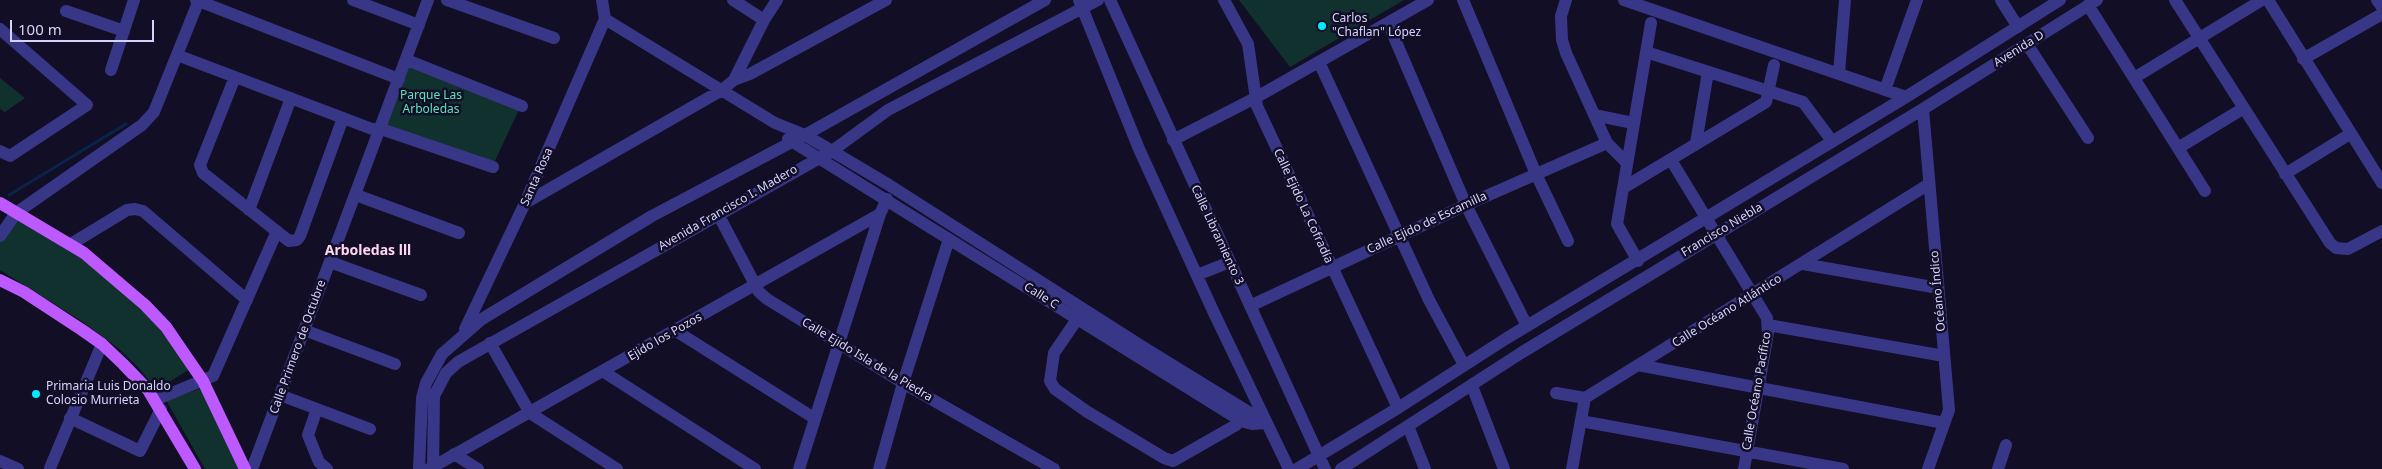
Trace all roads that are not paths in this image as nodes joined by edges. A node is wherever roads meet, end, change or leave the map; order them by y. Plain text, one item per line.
1 (134, 0) edge
2 (198, 0) edge
3 (354, 0) edge
4 (428, 0) edge
5 (447, 0) edge
6 (602, 0) edge
7 (733, 0) edge
8 (777, 0) edge
9 (886, 0) edge
10 (1045, 0) edge
11 (1098, 0) edge
12 (1110, 0) edge
13 (1224, 0) edge
14 (1428, 0) edge
15 (1463, 0) edge
16 (1566, 0) edge
17 (1624, 0) edge
18 (1846, 0) edge
19 (1917, 0) edge
20 (2000, 0) edge
21 (2060, 0) edge
22 (2175, 0) edge
23 (2262, 0) edge
24 (2268, 0) edge
25 (2377, 0) edge
26 (2093, 3) edge
27 (1081, 4) edge
28 (2382, 7) edge
29 (66, 11) dead end
30 (2382, 14) edge
31 (605, 19) junction
32 (764, 20) junction
33 (1388, 23) junction
34 (1651, 23) dead end
35 (419, 25) junction
36 (2018, 28) junction
37 (0, 29) edge
38 (124, 31) junction
39 (554, 38) dead end
40 (2199, 38) junction
41 (2027, 44) junction
42 (1646, 52) junction
43 (177, 55) junction
44 (2303, 59) junction
45 (407, 60) junction
46 (1319, 62) junction
47 (1774, 65) dead end
48 (111, 70) dead end
49 (1708, 72) junction
50 (1839, 74) junction
51 (235, 77) junction
52 (2134, 78) junction
53 (399, 79) junction
54 (734, 80) junction
55 (722, 90) junction
56 (1768, 90) junction
57 (1885, 90) junction
58 (1906, 97) junction
59 (291, 98) junction
60 (1255, 98) junction
61 (522, 106) dead end
62 (2244, 108) junction
63 (1923, 109) junction
64 (1594, 115) junction
65 (343, 118) junction
66 (775, 123) junction
67 (1633, 123) junction
68 (381, 129) junction
69 (2350, 134) junction
70 (805, 136) junction
71 (2088, 138) dead end
72 (1174, 140) junction
73 (1832, 141) junction
74 (791, 142) junction
75 (1607, 143) junction
76 (1696, 143) junction
77 (2178, 148) junction
78 (832, 150) junction
79 (0, 151) edge
80 (818, 156) junction
81 (1672, 160) junction
82 (1626, 162) junction
83 (492, 167) dead end
84 (1536, 174) junction
85 (2285, 174) junction
86 (2382, 183) edge
87 (1929, 184) junction
88 (1623, 188) junction
89 (2205, 191) dead end
90 (356, 195) junction
91 (887, 199) junction
92 (0, 203) edge
93 (525, 203) junction
94 (1466, 205) junction
95 (249, 210) junction
96 (16, 213) junction
97 (718, 214) junction
98 (880, 214) junction
99 (1706, 216) junction
100 (277, 231) junction
101 (2382, 231) edge
102 (459, 233) dead end
103 (1716, 233) junction
104 (0, 236) edge
105 (1399, 236) junction
106 (949, 238) junction
107 (1568, 241) dead end
108 (71, 244) junction
109 (976, 248) junction
110 (1638, 260) junction
111 (330, 262) junction
112 (1230, 262) junction
113 (1803, 264) junction
114 (1332, 267) junction
115 (1197, 276) junction
116 (0, 280) edge
117 (756, 284) junction
118 (1938, 288) junction
119 (1753, 294) junction
120 (421, 295) dead end
121 (247, 300) junction
122 (1250, 306) junction
123 (1080, 314) junction
124 (1768, 325) junction
125 (1527, 326) junction
126 (304, 330) junction
127 (676, 331) junction
128 (464, 333) junction
129 (490, 343) junction
130 (837, 343) junction
131 (102, 344) junction
132 (1944, 356) junction
133 (395, 364) dead end
134 (1464, 365) junction
135 (1638, 365) junction
136 (604, 372) junction
137 (203, 381) junction
138 (903, 384) junction
139 (1472, 386) junction
140 (1758, 387) junction
141 (1556, 392) dead end
142 (280, 395) junction
143 (1585, 398) junction
144 (158, 405) junction
145 (1398, 408) junction
146 (316, 410) junction
147 (530, 413) junction
148 (1244, 416) junction
149 (70, 418) junction
150 (814, 418) junction
151 (1264, 418) junction
152 (1581, 421) junction
153 (1944, 423) junction
154 (1408, 426) junction
155 (370, 429) dead end
156 (2006, 445) dead end
157 (1747, 452) junction
158 (1320, 457) junction
159 (0, 461) edge
160 (441, 464) edge
161 (1810, 466) edge
162 (884, 467) edge
163 (17, 468) edge
164 (50, 468) edge
165 (195, 469) edge
166 (245, 469) edge
167 (252, 469) edge
168 (327, 469) edge
169 (419, 469) edge
170 (478, 469) edge
171 (617, 469) edge
172 (756, 469) edge
173 (799, 469) edge
174 (1054, 469) edge
175 (1289, 469) edge
176 (1297, 469) edge
177 (1325, 469) edge
178 (1341, 469) edge
179 (1425, 469) edge
180 (1504, 469) edge
181 (1572, 469) edge
182 (1744, 469) edge
183 (1843, 469) edge
184 (1928, 469) edge
185 (1998, 469) edge

1 - 38 street
2 - 43 street
2 - 53 street
3 - 35 street
4 - 35 street, Calle Primero de Octubre
5 - 39 street
6 - 31 street
7 - 32 street
8 - 32 street
9 - 54 street
10 - 70 street
11 - 27 street, Avenida Francisco I. Madero
12 - 72 street, Calle Libramiento 3
13 - 60 street, Calle Ejido La Cofradía
14 - 33 street
15 - 84 street
16 - 64 street
17 - 50 street
18 - 50 street
19 - 57 street
20 - 36 street
21 - 36 street, Avenida D
22 - 40 street
23 - 40 street
24 - 44 street
25 - 28 street
26 - 41 street, Avenida D
26 - 52 street
27 - 78 street, Avenida Francisco I. Madero
27 - 115 street
29 - 38 street
30 - 44 street
31 - 55 street
31 - 93 street, Santa Rosa
32 - 54 street
33 - 46 street
33 - 94 street
34 - 42 street
35 - 45 street, Calle Primero de Octubre
36 - 58 street, Avenida D
37 - 79 street
38 - 48 street
40 - 52 street
40 - 62 street
41 - 63 street, Avenida D
41 - 71 street
42 - 49 street
42 - 67 street
43 - 51 street
43 - 96 street
44 - 69 street
45 - 53 street, Calle Primero de Octubre
45 - 61 street
46 - 60 street
46 - 105 street
47 - 56 street
49 - 56 street
49 - 76 street
50 - 57 street
51 - 59 street
51 - 95 street
52 - 77 street
53 - 68 street, Calle Primero de Octubre
54 - 55 street
55 - 66 street
55 - 93 street
56 - 73 street
56 - 76 street
57 - 58 street
58 - 73 street, Francisco Niebla
59 - 65 street
59 - 95 street
60 - 72 street
60 - 114 street, Calle Ejido La Cofradía
62 - 77 street
62 - 85 street
63 - 87 street, Océano Índico
63 - 103 street, Francisco Niebla
64 - 67 street
64 - 75 street
65 - 68 street
65 - 100 street
66 - 70 street, Calle C
66 - 74 street
67 - 82 street
68 - 83 street
68 - 90 street, Calle Primero de Octubre
69 - 85 street
69 - 86 street
70 - 74 street
70 - 78 street, Calle C
72 - 112 street, Calle Libramiento 3
73 - 99 street, Francisco Niebla
74 - 80 street, Calle C
74 - 128 street
75 - 82 street
75 - 84 street, Calle Ejido de Escamilla
76 - 81 street
77 - 89 street
78 - 80 street, Avenida Francisco I. Madero
78 - 109 street, Calle C
80 - 91 street, Calle C
80 - 97 street, Avenida Francisco I. Madero
81 - 88 street
81 - 99 street, Calle Océano Pacífico
82 - 88 street
84 - 94 street, Calle Ejido de Escamilla
84 - 107 street
85 - 101 street
87 - 113 street, Calle Océano Atlántico
87 - 118 street, Océano Índico
88 - 110 street
90 - 102 street
90 - 111 street, Calle Primero de Octubre
91 - 98 street
91 - 106 street, Calle C
92 - 96 main road
93 - 128 street, Santa Rosa
94 - 105 street, Calle Ejido de Escamilla
94 - 125 street
95 - 100 street
96 - 104 street
96 - 108 main road
97 - 117 street, Calle Ejido Isla de la Piedra
97 - 129 street, Avenida Francisco I. Madero
98 - 117 street, Ejido los Pozos
98 - 130 street
99 - 103 street, Calle Océano Pacífico
99 - 110 street, Francisco Niebla
100 - 121 street
103 - 119 street, Calle Océano Pacífico
103 - 139 street, Francisco Niebla
105 - 114 street, Calle Ejido de Escamilla
105 - 134 street
106 - 109 street, Calle C
106 - 138 street
108 - 121 street
108 - 137 main road
109 - 123 street, Calle C
110 - 125 street, Francisco Niebla
111 - 120 street
111 - 126 street, Calle Primero de Octubre
112 - 115 street
112 - 122 street, Calle Libramiento 3
113 - 118 street
113 - 119 street, Calle Océano Atlántico
114 - 122 street, Calle Ejido de Escamilla
114 - 145 street, Calle Ejido La Cofradía
115 - 151 street
116 - 131 main road
117 - 127 street, Ejido los Pozos
117 - 130 street, Calle Ejido Isla de la Piedra
118 - 132 street, Océano Índico
119 - 124 street, Calle Océano Pacífico
119 - 135 street, Calle Océano Atlántico
121 - 137 street
122 - 158 street, Calle Libramiento 3
123 - 148 street, Calle C
123 - 148 street
124 - 132 street
124 - 140 street, Calle Océano Pacífico
125 - 134 street, Francisco Niebla
126 - 133 street
126 - 142 street, Calle Primero de Octubre
127 - 136 street, Ejido los Pozos
127 - 150 street
128 - 169 street
129 - 147 street
129 - 160 street, Avenida Francisco I. Madero
130 - 138 street, Calle Ejido Isla de la Piedra
130 - 150 street
131 - 144 main road
131 - 149 street
132 - 153 street, Océano Índico
134 - 145 street, Francisco Niebla
135 - 140 street
135 - 143 street, Calle Océano Atlántico
136 - 147 street, Ejido los Pozos
136 - 172 street
137 - 144 street
137 - 166 main road
138 - 162 street
138 - 174 street, Calle Ejido Isla de la Piedra
139 - 154 street, Francisco Niebla
139 - 180 street
140 - 153 street
140 - 157 street, Calle Océano Pacífico
141 - 143 street
142 - 146 street
142 - 167 street, Calle Primero de Octubre
143 - 152 street
144 - 149 street
144 - 165 main road
145 - 158 street, Francisco Niebla
146 - 155 street
146 - 168 street
147 - 160 street, Ejido los Pozos
147 - 171 street
148 - 151 street, Calle C
149 - 164 street
150 - 173 street
151 - 175 street
152 - 157 street
152 - 181 street
153 - 184 street, Océano Índico
154 - 178 street, Francisco Niebla
154 - 179 street
156 - 185 street
157 - 161 street
157 - 182 street, Calle Océano Pacífico
158 - 176 street, Francisco Niebla
158 - 177 street, Calle Libramiento 3
159 - 163 street
160 - 170 street
161 - 183 street

